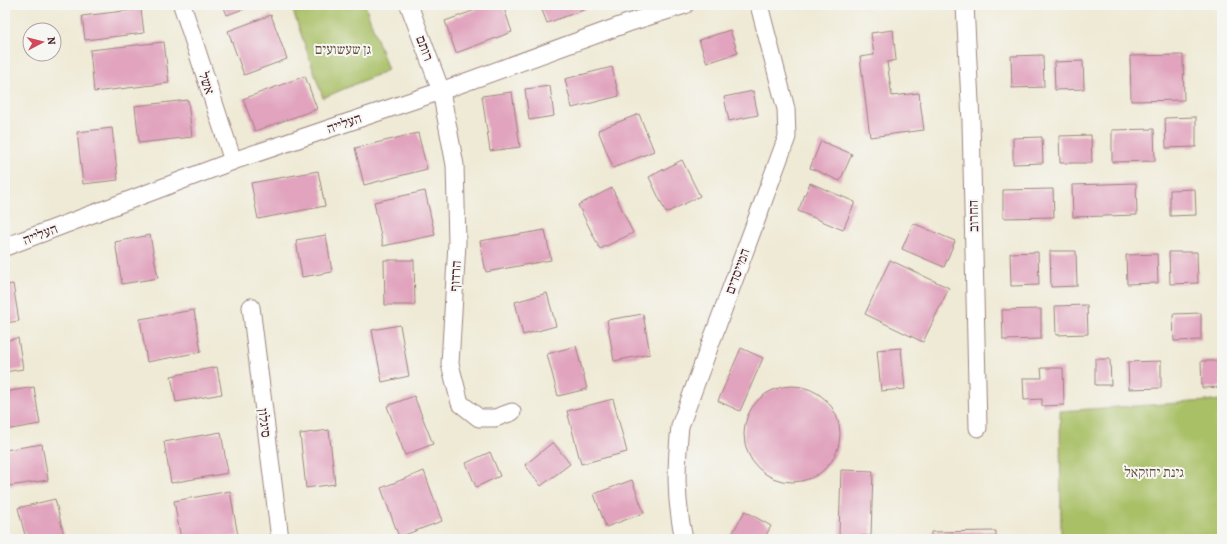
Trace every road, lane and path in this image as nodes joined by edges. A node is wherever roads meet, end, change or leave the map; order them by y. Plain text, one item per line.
1 (182, 5) edge
2 (409, 5) edge
3 (685, 5) edge
4 (759, 5) edge
5 (965, 5) edge
6 (441, 91) junction
7 (233, 161) junction
8 (5, 247) edge
9 (251, 307) dead end
10 (512, 412) dead end
11 (978, 428) dead end
12 (280, 539) edge
13 (684, 539) edge

1 - 7 street, אשל
2 - 6 street, רותם
3 - 6 street, העלייה
4 - 13 street, המייסדים
5 - 11 street, החרוב
6 - 7 street, העלייה
6 - 10 street, הרדוף
7 - 8 street, העלייה
9 - 12 street, סיגלון

